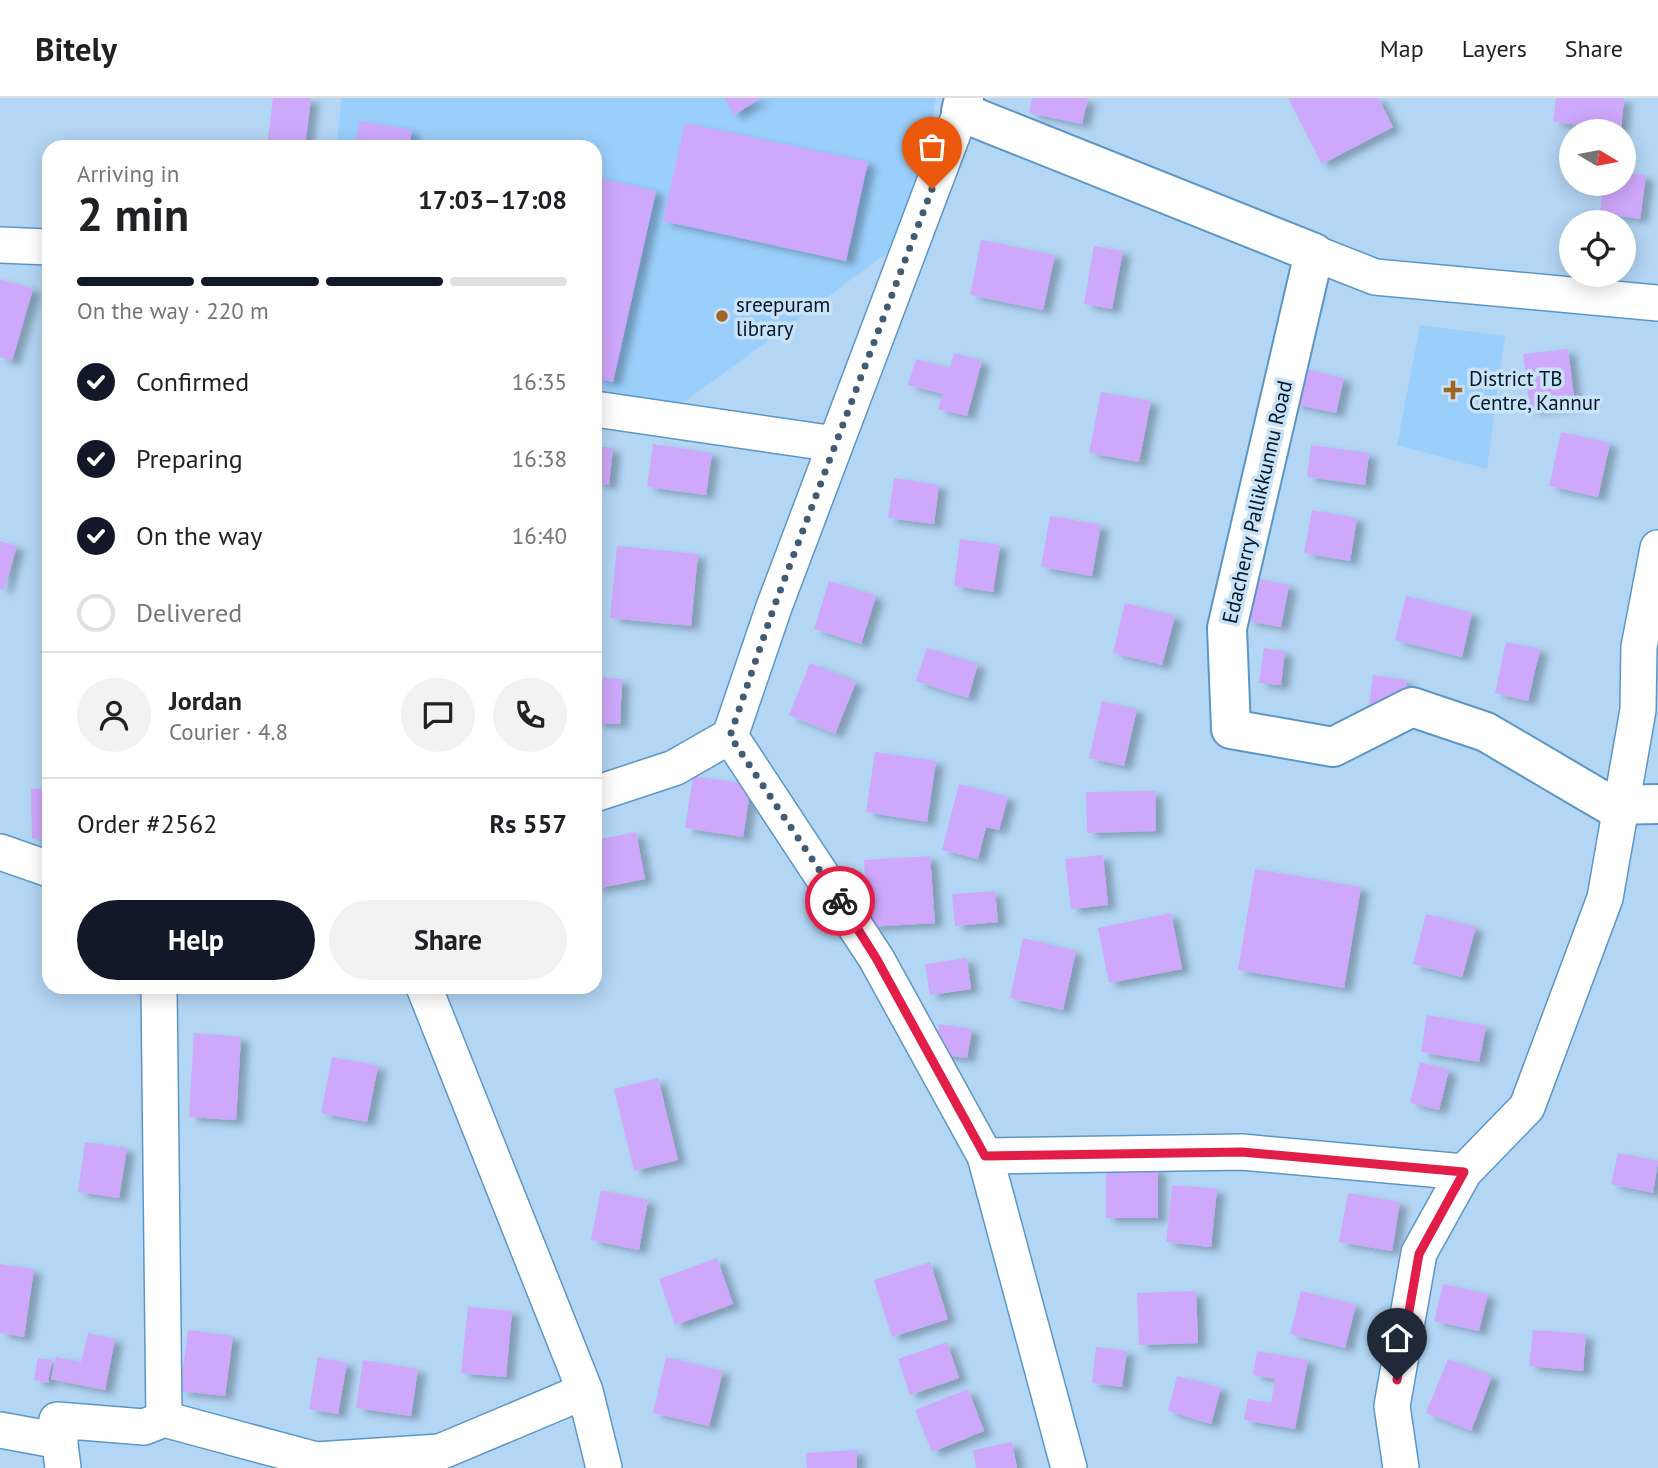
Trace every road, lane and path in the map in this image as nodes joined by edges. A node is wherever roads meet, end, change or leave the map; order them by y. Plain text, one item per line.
1 (963, 105) edge
2 (0, 245) edge
3 (42, 247) edge
4 (1314, 253) junction
5 (1658, 303) edge
6 (602, 409) edge
7 (835, 444) junction
8 (1658, 548) edge
9 (1649, 649) edge
10 (730, 736) junction
11 (602, 792) edge
12 (1640, 804) edge
13 (0, 852) edge
14 (42, 867) edge
15 (159, 994) edge
16 (427, 994) edge
17 (985, 1156) junction
18 (1464, 1172) junction
19 (585, 1391) junction
20 (164, 1419) junction
21 (0, 1430) edge
22 (61, 1455) edge
23 (604, 1468) edge
24 (1069, 1468) edge
25 (1401, 1468) edge

1 - 4 main road
1 - 7 street
2 - 3 street
4 - 5 street
4 - 12 main road, Edacherry Pallikkunnu Road
6 - 7 street
7 - 10 street
8 - 9 street
9 - 12 street
10 - 11 street
10 - 17 street
12 - 18 street
13 - 14 street
15 - 20 street
16 - 19 street
17 - 18 street
17 - 24 street
18 - 25 street
19 - 20 street
19 - 23 street
20 - 22 street
21 - 22 street

